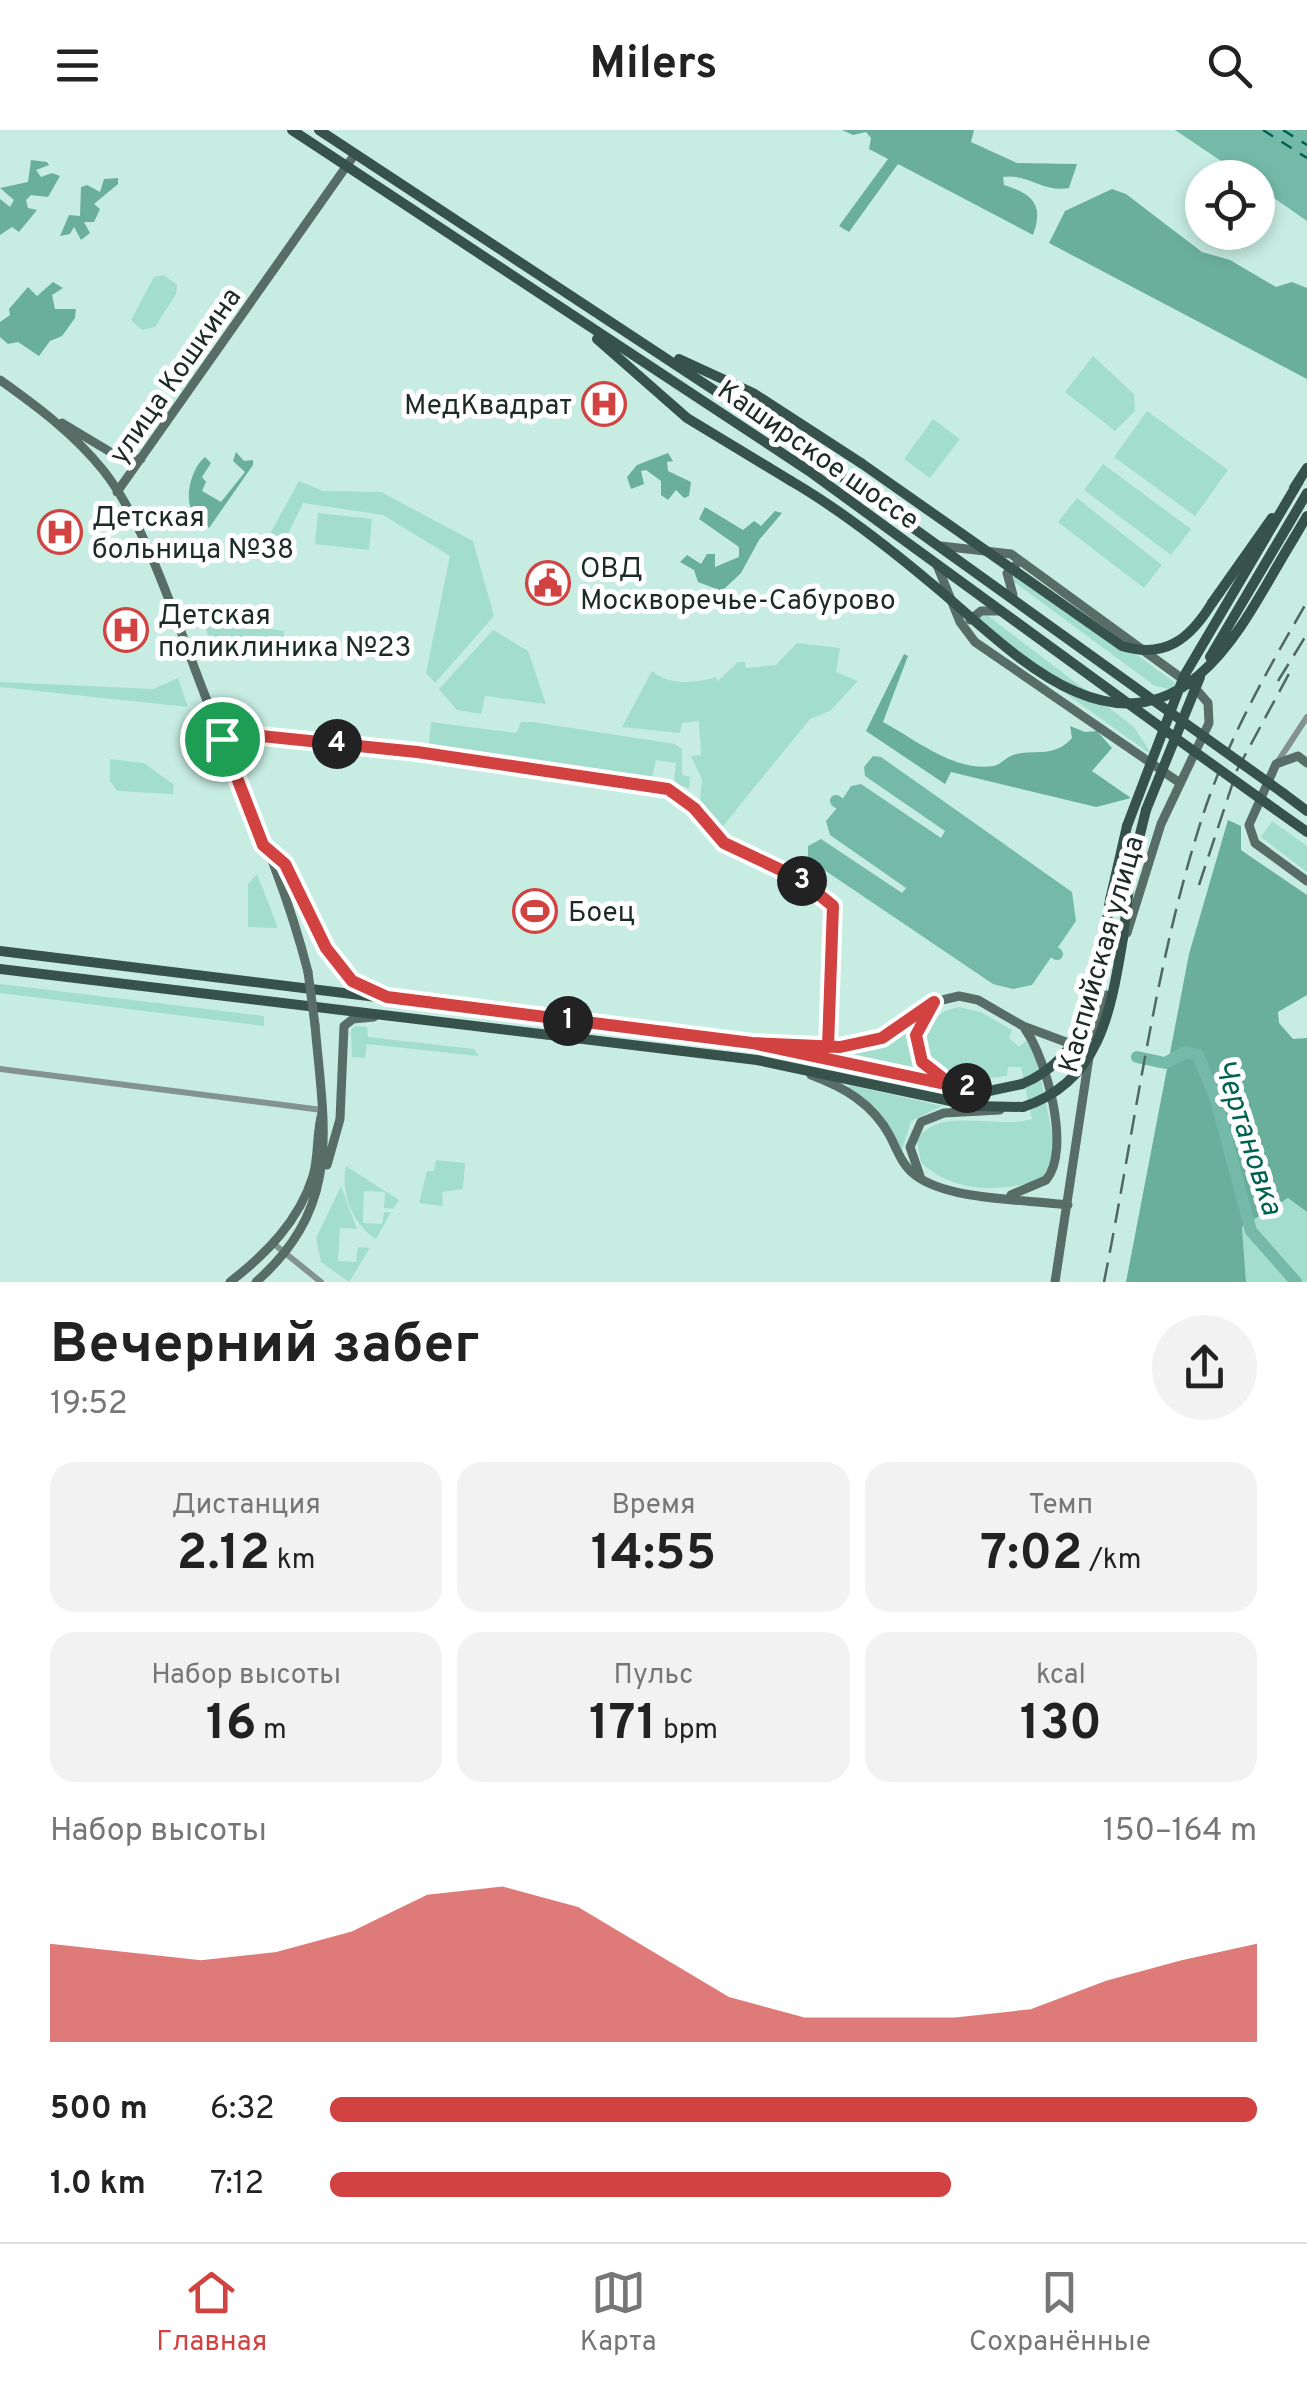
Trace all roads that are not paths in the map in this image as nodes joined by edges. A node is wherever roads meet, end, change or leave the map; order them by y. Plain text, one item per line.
1 (292, 130) edge
2 (319, 130) edge
3 (355, 154) junction
4 (346, 168) junction
5 (574, 318) junction
6 (655, 349) junction
7 (0, 380) edge
8 (55, 420) junction
9 (143, 458) junction
10 (1307, 468) edge
11 (105, 472) junction
12 (129, 477) junction
13 (1299, 481) junction
14 (118, 492) junction
15 (1307, 493) edge
16 (1307, 516) edge
17 (941, 546) junction
18 (936, 563) junction
19 (1033, 570) junction
20 (1012, 595) junction
21 (1003, 612) junction
22 (984, 647) junction
23 (1307, 717) edge
24 (222, 739) junction
25 (1307, 763) edge
26 (1276, 764) junction
27 (1180, 784) junction
28 (1307, 811) edge
29 (1307, 832) edge
30 (263, 845) junction
31 (1306, 879) edge
32 (0, 951) edge
33 (0, 969) edge
34 (387, 997) junction
35 (934, 1002) junction
36 (407, 1016) junction
37 (1023, 1026) junction
38 (752, 1043) junction
39 (828, 1047) junction
40 (1090, 1051) junction
41 (785, 1064) junction
42 (0, 1070) edge
43 (978, 1091) junction
44 (322, 1110) junction
45 (1004, 1110) junction
46 (321, 1177) junction
47 (925, 1182) junction
48 (1007, 1196) junction
49 (1068, 1204) junction
50 (274, 1244) junction
51 (286, 1255) junction
52 (230, 1282) edge
53 (256, 1282) edge
54 (321, 1282) edge
55 (1055, 1282) edge

1 - 4 main road, Каширское шоссе
2 - 3 main road, Каширское шоссе
3 - 4 main road, улица Кошкина
3 - 6 main road, Каширское шоссе
4 - 5 main road, Каширское шоссе
4 - 9 main road, улица Кошкина
5 - 16 main road, bridge
5 - 18 main road, Каширское шоссе
6 - 13 main road, bridge
6 - 17 main road, Каширское шоссе
7 - 8 main road
8 - 9 main road
8 - 11 main road
9 - 12 main road, улица Кошкина
10 - 13 main road
11 - 12 main road
11 - 14 main road
12 - 14 main road, улица Кошкина
13 - 43 main road, bridge
14 - 24 main road, улица Кошкина
15 - 45 main road, bridge
17 - 19 main road, Каспийская улица
17 - 20 main road, Каширское шоссе
18 - 21 main road, Каширское шоссе
18 - 22 main road
19 - 20 main road
19 - 27 main road, Каспийская улица
20 - 28 main road, Каширское шоссе, bridge
21 - 22 main road
21 - 29 main road, Каширское шоссе, bridge
22 - 27 main road
23 - 26 street
24 - 30 main road, улица Кошкина
24 - 39 street
25 - 26 main road
26 - 31 main road
27 - 40 main road, Каспийская улица
30 - 34 main road
30 - 44 main road, улица Кошкина, bridge
32 - 34 main road
33 - 36 main road
34 - 38 main road
35 - 37 main road
35 - 39 main road
35 - 43 main road
36 - 41 main road
36 - 46 main road
37 - 40 main road
37 - 48 main road
38 - 39 main road
38 - 43 main road
40 - 49 main road, Каспийская улица
41 - 45 main road
41 - 47 main road
42 - 44 street
44 - 46 main road
44 - 50 main road
45 - 47 main road
46 - 51 main road
47 - 48 main road
48 - 49 main road
49 - 55 main road, Каспийская улица
50 - 51 street
50 - 52 main road
51 - 53 main road
51 - 54 street

